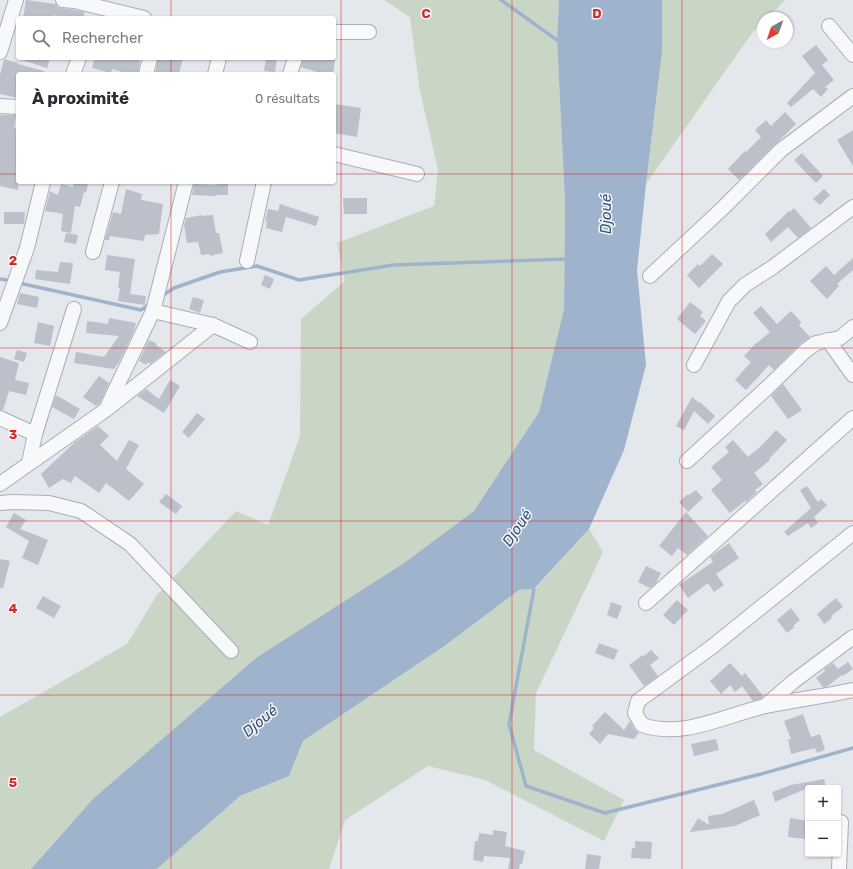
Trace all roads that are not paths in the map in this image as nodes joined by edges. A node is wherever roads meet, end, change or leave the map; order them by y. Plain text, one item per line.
1 (16, 0) edge
2 (63, 0) edge
3 (94, 13) edge
4 (124, 16) edge
5 (829, 26) dead end
6 (336, 32) edge
7 (369, 32) dead end
8 (0, 52) edge
9 (853, 55) edge
10 (78, 60) edge
11 (150, 60) edge
12 (218, 60) edge
13 (294, 60) edge
14 (74, 72) edge
15 (146, 72) edge
16 (216, 72) edge
17 (291, 72) edge
18 (853, 96) edge
19 (0, 106) edge
20 (16, 107) edge
21 (336, 154) edge
22 (417, 174) dead end
23 (43, 184) edge
24 (111, 184) edge
25 (185, 184) edge
26 (264, 184) edge
27 (853, 207) edge
28 (93, 252) dead end
29 (247, 261) dead end
30 (650, 276) dead end
31 (74, 309) dead end
32 (153, 310) junction
33 (0, 323) edge
34 (213, 325) junction
35 (853, 327) edge
36 (828, 340) junction
37 (250, 342) dead end
38 (694, 365) dead end
39 (853, 375) edge
40 (106, 409) junction
41 (0, 418) edge
42 (853, 418) edge
43 (35, 434) junction
44 (687, 461) dead end
45 (29, 462) junction
46 (0, 484) edge
47 (0, 503) edge
48 (853, 533) edge
49 (646, 603) dead end
50 (853, 637) edge
51 (231, 651) dead end
52 (853, 690) edge
53 (765, 706) junction
54 (840, 857) edge
55 (839, 869) edge

1 - 8 street
2 - 3 street
3 - 4 street
5 - 9 street
6 - 7 street
10 - 14 street
11 - 15 street
12 - 16 street
13 - 17 street
18 - 30 street
19 - 20 street
21 - 22 street
23 - 33 street
24 - 28 street
25 - 32 street
26 - 29 street
27 - 38 street
31 - 43 street
32 - 34 street
32 - 40 street
34 - 37 street
34 - 40 street
35 - 36 street
36 - 39 street
36 - 44 street
40 - 45 street
41 - 43 street
42 - 49 street
43 - 45 street
45 - 46 street
47 - 51 street
48 - 53 street
50 - 53 street
52 - 53 street
54 - 55 street

